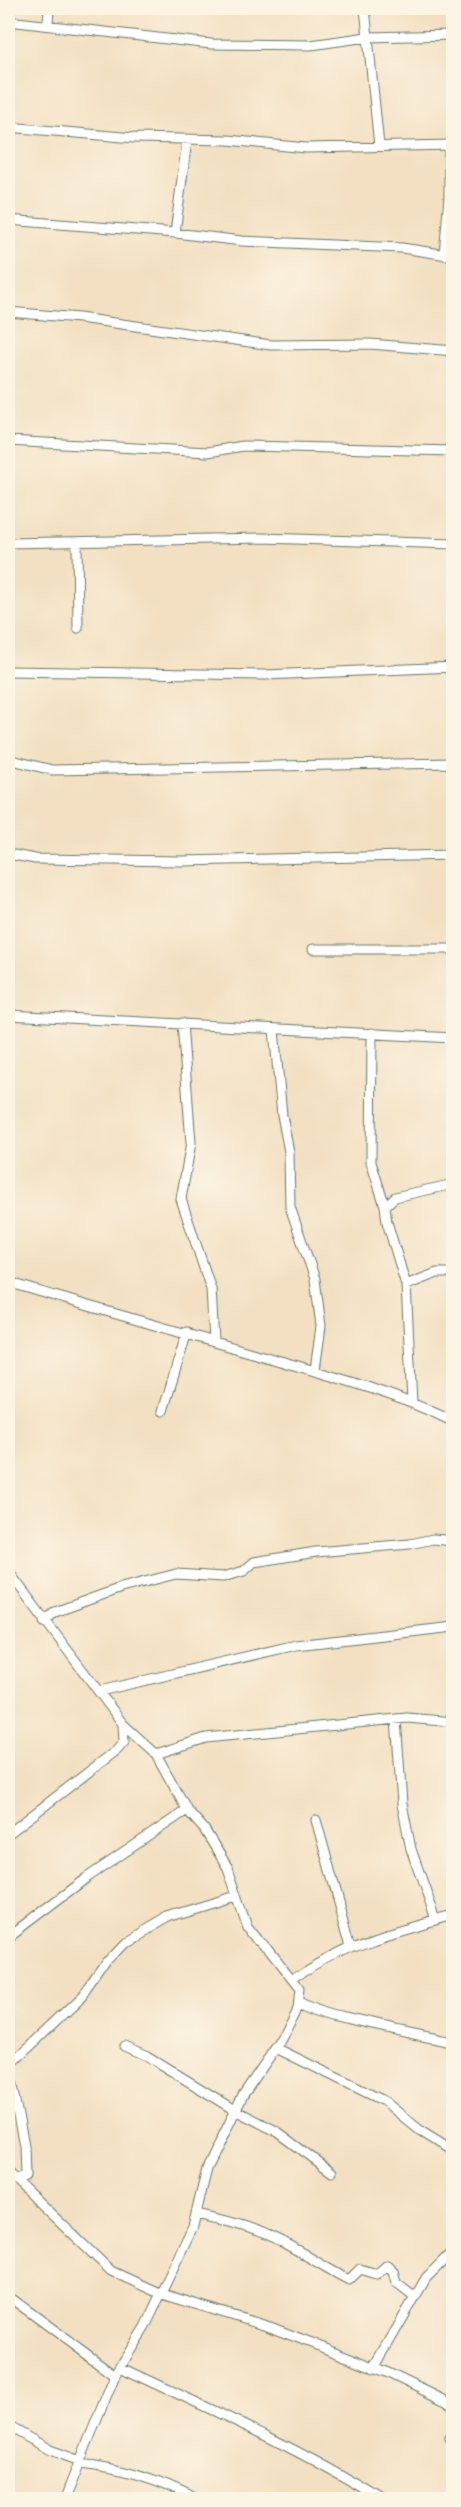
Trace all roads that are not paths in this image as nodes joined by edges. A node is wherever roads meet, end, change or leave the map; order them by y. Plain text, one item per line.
1 (49, 8) edge
2 (365, 8) edge
3 (8, 21) edge
4 (48, 25) junction
5 (453, 35) edge
6 (368, 37) junction
7 (8, 127) edge
8 (187, 140) junction
9 (451, 145) edge
10 (379, 146) junction
11 (8, 220) edge
12 (175, 233) junction
13 (449, 255) edge
14 (8, 312) edge
15 (453, 351) edge
16 (8, 441) edge
17 (453, 451) edge
18 (77, 542) junction
19 (8, 543) edge
20 (453, 544) edge
21 (78, 628) dead end
22 (453, 667) edge
23 (8, 671) edge
24 (8, 759) edge
25 (453, 763) edge
26 (8, 854) edge
27 (453, 855) edge
28 (313, 949) dead end
29 (453, 950) edge
30 (8, 1015) edge
31 (182, 1023) junction
32 (274, 1030) junction
33 (372, 1034) junction
34 (453, 1038) edge
35 (453, 1184) edge
36 (386, 1206) junction
37 (453, 1273) edge
38 (8, 1282) edge
39 (406, 1285) junction
40 (187, 1332) junction
41 (214, 1341) junction
42 (315, 1370) junction
43 (412, 1402) junction
44 (163, 1411) dead end
45 (453, 1422) edge
46 (453, 1541) edge
47 (8, 1571) edge
48 (44, 1622) junction
49 (453, 1628) edge
50 (100, 1691) junction
51 (396, 1719) junction
52 (453, 1722) edge
53 (123, 1724) junction
54 (156, 1754) junction
55 (188, 1810) junction
56 (316, 1820) dead end
57 (8, 1834) edge
58 (236, 1896) junction
59 (453, 1915) edge
60 (436, 1920) junction
61 (8, 1937) edge
62 (351, 1946) junction
63 (292, 1980) junction
64 (298, 2003) junction
65 (453, 2043) edge
66 (124, 2046) dead end
67 (276, 2048) junction
68 (8, 2067) edge
69 (237, 2111) junction
70 (453, 2152) edge
71 (332, 2172) dead end
72 (8, 2173) edge
73 (17, 2180) junction
74 (196, 2214) junction
75 (453, 2250) edge
76 (159, 2293) junction
77 (8, 2296) edge
78 (414, 2296) junction
79 (374, 2368) junction
80 (117, 2371) junction
81 (453, 2405) edge
82 (8, 2426) edge
83 (453, 2432) edge
84 (453, 2443) edge
85 (80, 2463) junction
86 (64, 2499) edge
87 (197, 2499) edge
88 (382, 2499) edge

1 - 4 street
2 - 6 street
3 - 4 street
4 - 6 street
5 - 6 street
6 - 10 street
7 - 8 street
8 - 10 street
8 - 12 street
9 - 10 street
9 - 13 street
11 - 12 street
12 - 13 street
14 - 15 street
16 - 17 street
18 - 19 street
18 - 20 street
18 - 21 street
22 - 23 street
24 - 25 street
26 - 27 street
28 - 29 street
30 - 31 street
31 - 32 street
31 - 41 street
32 - 33 street
32 - 42 street
33 - 34 street
33 - 36 street
35 - 36 street
36 - 39 street
37 - 39 street
38 - 40 street
39 - 43 street
40 - 41 street
40 - 44 street
41 - 42 street
42 - 43 street
43 - 45 street
46 - 48 street
47 - 48 street
48 - 50 street
49 - 50 street
50 - 53 street
51 - 52 street
51 - 54 street
51 - 60 street
53 - 54 street
53 - 57 street
54 - 55 street
55 - 58 street
55 - 61 street
56 - 62 street
58 - 63 street
58 - 68 street
59 - 60 street
60 - 62 street
62 - 63 street
63 - 64 street
64 - 65 street
64 - 67 street
66 - 69 street
67 - 69 street
67 - 70 street
68 - 73 street
69 - 71 street
69 - 74 street
72 - 73 street
73 - 76 street
74 - 76 street
74 - 78 street
75 - 78 street
76 - 79 street
76 - 80 street
77 - 80 street
78 - 79 street
79 - 81 street
80 - 85 street
80 - 88 street
82 - 85 street
83 - 84 street
85 - 86 street
85 - 87 street

